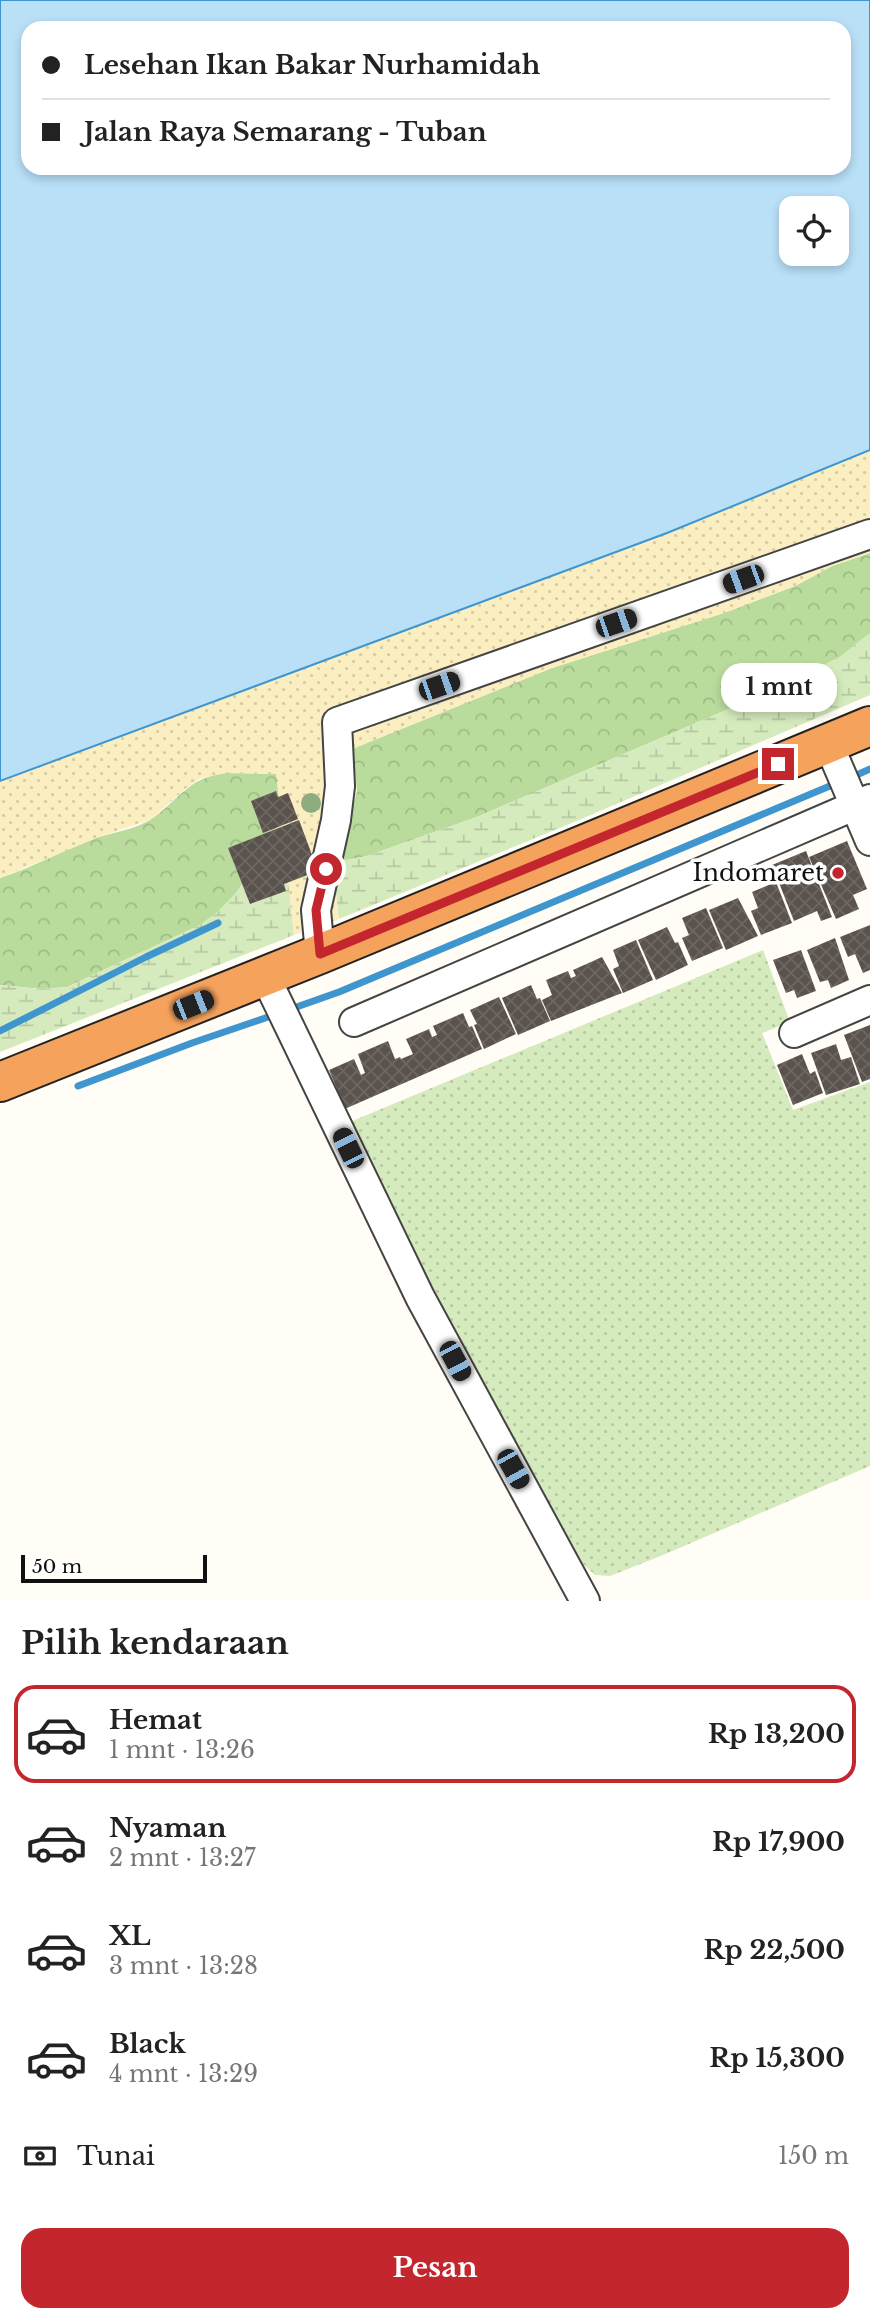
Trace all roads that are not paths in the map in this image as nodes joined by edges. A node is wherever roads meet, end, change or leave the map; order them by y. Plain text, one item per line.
1 (870, 534) edge
2 (868, 732) edge
3 (831, 751) junction
4 (858, 798) edge
5 (870, 841) edge
6 (320, 954) junction
7 (269, 986) junction
8 (870, 1000) edge
9 (354, 1022) dead end
10 (794, 1033) dead end
11 (0, 1082) edge
12 (586, 1601) edge

1 - 6 street
2 - 3 highway
3 - 4 street
3 - 6 highway
4 - 5 street
4 - 9 street
6 - 7 highway
7 - 11 highway
7 - 12 street
8 - 10 street

